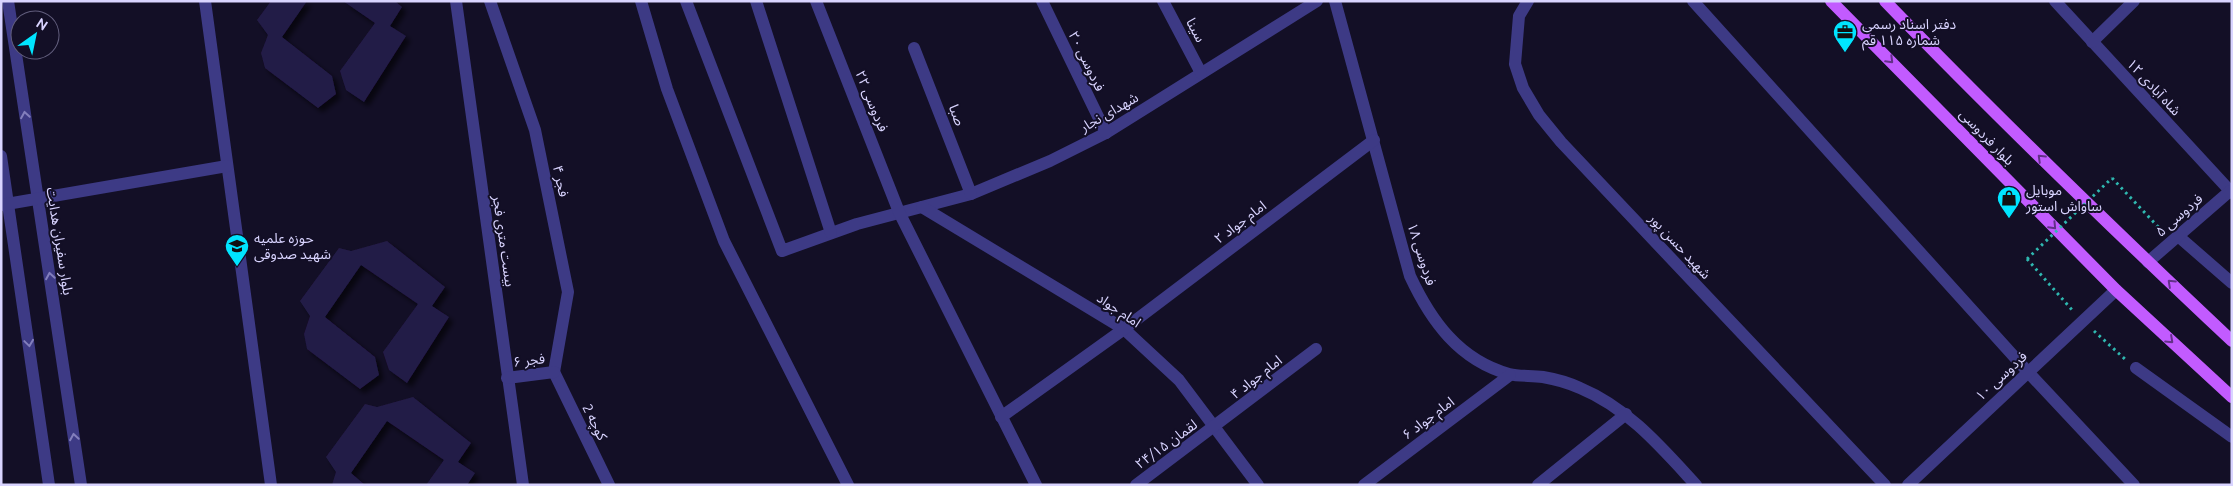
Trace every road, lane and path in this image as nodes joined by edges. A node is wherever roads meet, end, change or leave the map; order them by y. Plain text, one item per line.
1 (8, 1) edge
2 (205, 1) edge
3 (456, 1) edge
4 (490, 1) edge
5 (641, 1) edge
6 (686, 1) edge
7 (756, 1) edge
8 (816, 1) edge
9 (1042, 1) edge
10 (1163, 1) edge
11 (1317, 1) edge
12 (1335, 1) edge
13 (1528, 1) edge
14 (1693, 1) edge
15 (1831, 1) edge
16 (1885, 1) edge
17 (2055, 1) edge
18 (2134, 1) edge
19 (2092, 42) junction
20 (914, 48) dead end
21 (1201, 73) junction
22 (1106, 133) junction
23 (1374, 140) junction
24 (1, 156) edge
25 (227, 166) junction
26 (2231, 192) edge
27 (971, 194) junction
28 (38, 198) junction
29 (5, 204) edge
30 (922, 207) junction
31 (899, 212) junction
32 (831, 234) junction
33 (2175, 239) junction
34 (2148, 262) junction
35 (2232, 283) edge
36 (2116, 290) junction
37 (2082, 321) junction
38 (1124, 329) junction
39 (2232, 340) edge
40 (1316, 349) dead end
41 (2136, 368) joint
42 (554, 372) junction
43 (2028, 372) junction
44 (1510, 375) junction
45 (507, 378) junction
46 (2232, 397) edge
47 (1626, 414) junction
48 (1001, 416) junction
49 (1214, 428) junction
50 (2232, 437) edge
51 (49, 485) edge
52 (81, 485) edge
53 (271, 485) edge
54 (523, 485) edge
55 (609, 485) edge
56 (848, 485) edge
57 (1036, 485) edge
58 (1136, 485) edge
59 (1258, 485) edge
60 (1364, 485) edge
61 (1538, 485) edge
62 (1696, 485) edge
63 (1885, 485) edge
64 (1908, 485) edge
65 (2134, 485) edge

28 -> 1 street, بلوار سفیران هدایت
2 - 25 street
3 - 45 street, بیست متری فجر
4 - 42 street, فجر ۴
5 - 56 street
6 - 32 street, شهدای نجار
7 - 32 street
8 - 31 street, فردوسی ۲۲
9 - 22 street, فردوسی ۲۰
10 - 21 street, سینا
11 - 21 street, شهدای نجار
12 - 23 street, فردوسی ۱۸
13 - 63 street, شهید حسن پور
14 - 43 street
15 -> 36 main road, بلوار فردوسی
34 -> 16 main road, بلوار فردوسی
17 - 19 street, شاه آبادی ۱۲
18 - 19 street
19 - 26 street, شاه آبادی ۱۲
20 - 27 street, صبا
21 - 22 street, شهدای نجار
22 - 27 street, شهدای نجار
23 - 38 street, امام جواد ۲
23 - 44 street, فردوسی ۱۸
24 - 29 street
25 - 28 street
25 - 53 street
26 - 33 street, فردوسی ۵
27 - 30 street, شهدای نجار
28 - 29 street
52 -> 28 street, بلوار سفیران هدایت
29 -> 51 street
30 - 31 street, شهدای نجار
30 - 38 street, امام جواد
31 - 32 street, شهدای نجار
31 - 48 street, فردوسی ۲۲
33 - 34 street, فردوسی ۵
33 - 35 street
33 - 37 path, bridge
39 -> 34 main road, بلوار فردوسی
36 - 37 street, فردوسی ۱۰
36 -> 46 main road, بلوار فردوسی
37 - 41 path
37 - 43 street, فردوسی ۱۰
38 - 48 street, امام جواد ۲
38 - 49 street, امام جواد
40 - 49 street, امام جواد ۴
41 - 50 street
42 - 45 street, فجر ۶
42 - 55 street, کوچه 2
43 - 64 street, فردوسی ۱۰
43 - 65 street
44 - 47 street, فردوسی ۱۸
44 - 60 street, امام جواد ۶
45 - 54 street, بیست متری فجر
47 - 61 street
47 - 62 street, فردوسی ۱۸
48 - 57 street, فردوسی ۲۲
49 - 58 street, لقمان ۲۴/۱۵
49 - 59 street, امام جواد

